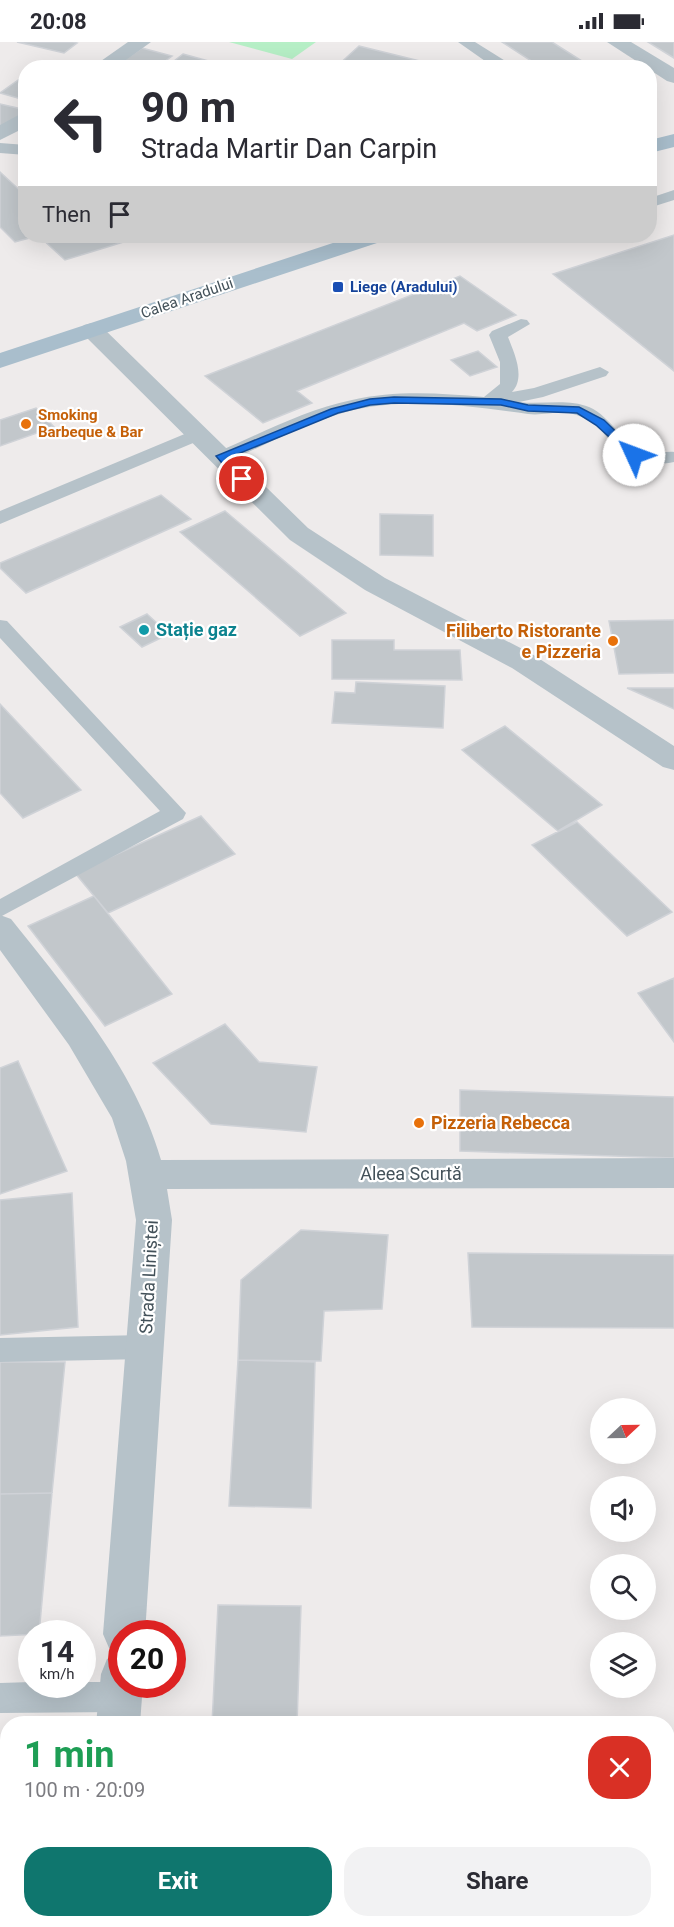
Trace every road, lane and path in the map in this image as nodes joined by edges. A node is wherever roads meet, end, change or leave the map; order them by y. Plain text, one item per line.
1 (141, 42) edge
2 (465, 42) edge
3 (617, 42) edge
4 (113, 60) edge
5 (494, 60) edge
6 (646, 60) edge
7 (657, 67) edge
8 (674, 77) edge
9 (18, 122) edge
10 (0, 134) edge
11 (674, 140) edge
12 (657, 145) edge
13 (0, 148) edge
14 (18, 149) edge
15 (674, 195) edge
16 (657, 200) edge
17 (354, 243) edge
18 (521, 324) dead end
19 (92, 330) junction
20 (0, 362) edge
21 (600, 372) dead end
22 (487, 402) junction
23 (199, 434) junction
24 (222, 456) junction
25 (671, 457) dead end
26 (0, 518) edge
27 (0, 626) edge
28 (674, 760) edge
29 (0, 909) edge
30 (0, 927) edge
31 (674, 1173) edge
32 (148, 1175) junction
33 (145, 1347) junction
34 (0, 1350) edge
35 (125, 1620) edge
36 (0, 1698) edge
37 (108, 1698) edge

1 - 4 street
2 - 5 lane
3 - 6 street
7 - 8 street
9 - 10 street
11 - 12 main road
13 - 14 lane
15 - 16 lane
17 - 19 main road, Calea Aradului
18 - 22 lane
19 - 20 main road, Calea Aradului
19 - 23 street
21 - 22 lane
22 - 24 lane
22 - 25 lane
23 - 24 street
23 - 26 lane
24 - 28 street
27 - 29 lane
30 - 32 street, Strada Liniștei
31 - 32 street, Aleea Scurtă
32 - 33 street, Strada Liniștei
33 - 34 lane
33 - 35 street, Strada Liniștei
36 - 37 lane

